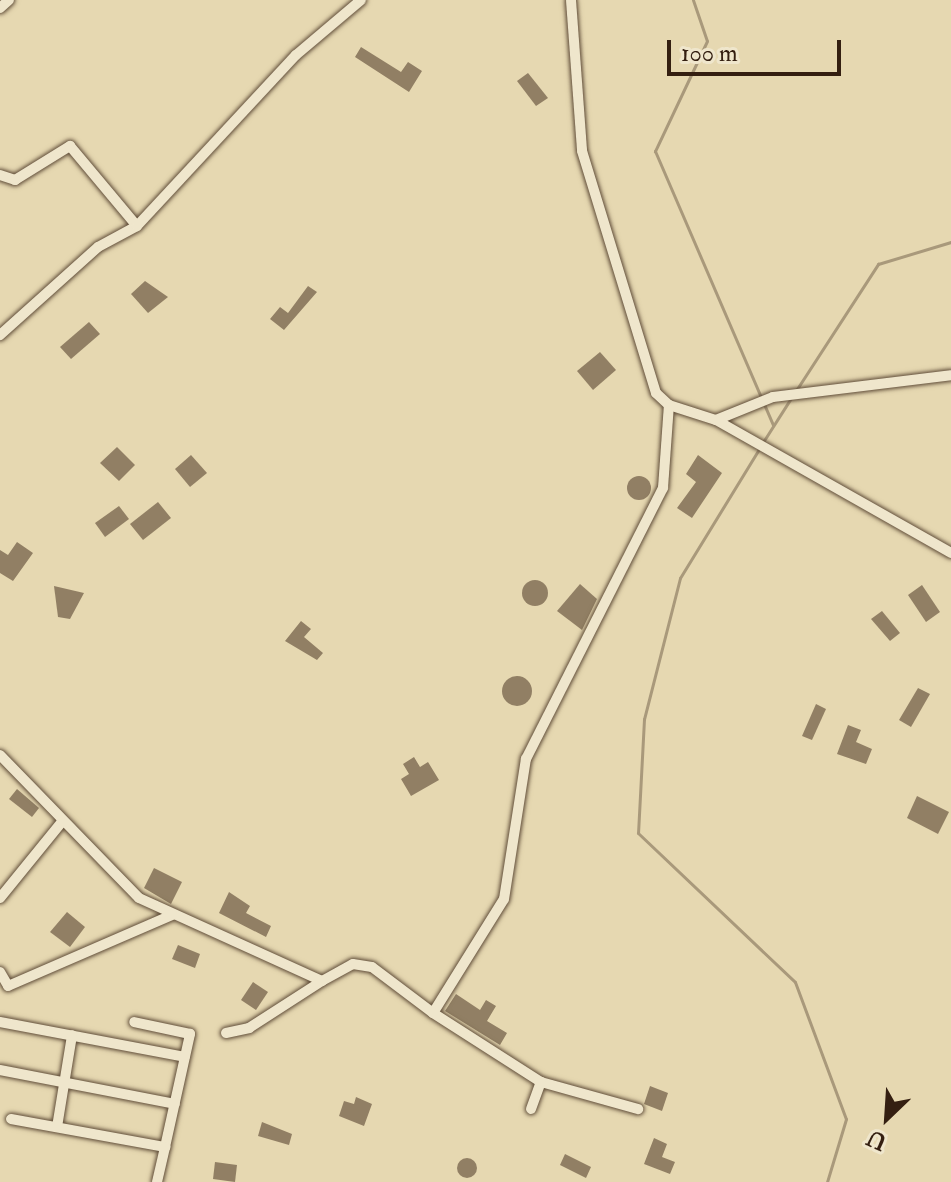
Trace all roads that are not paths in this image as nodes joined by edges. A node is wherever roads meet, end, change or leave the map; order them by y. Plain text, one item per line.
1 (9, 0) edge
2 (361, 0) edge
3 (571, 0) edge
4 (0, 8) edge
5 (0, 175) edge
6 (137, 226) junction
7 (0, 335) edge
8 (951, 375) edge
9 (669, 405) junction
10 (716, 420) junction
11 (951, 553) edge
12 (0, 755) edge
13 (61, 823) junction
14 (0, 898) edge
15 (172, 915) junction
16 (0, 972) edge
17 (322, 981) junction
18 (4, 988) edge
19 (433, 1013) junction
20 (0, 1022) edge
21 (134, 1022) dead end
22 (226, 1033) dead end
23 (72, 1035) junction
24 (185, 1057) junction
25 (0, 1070) edge
26 (541, 1082) junction
27 (65, 1083) junction
28 (175, 1104) junction
29 (531, 1109) dead end
30 (638, 1109) dead end
31 (11, 1119) dead end
32 (57, 1127) junction
33 (165, 1147) junction
34 (157, 1182) edge

1 - 4 street
2 - 6 street
3 - 9 street
5 - 6 street
6 - 7 street
8 - 10 street
9 - 10 street
9 - 19 street
10 - 11 street
12 - 13 street
13 - 14 street
13 - 15 street
15 - 17 street
15 - 18 street
16 - 18 street
17 - 19 street
17 - 22 street
19 - 26 street
20 - 23 street
21 - 24 street
23 - 24 street
23 - 27 street
24 - 28 street
25 - 27 street
26 - 29 street
26 - 30 street
27 - 28 street
27 - 32 street
28 - 33 street
31 - 32 street
32 - 33 street
33 - 34 street

